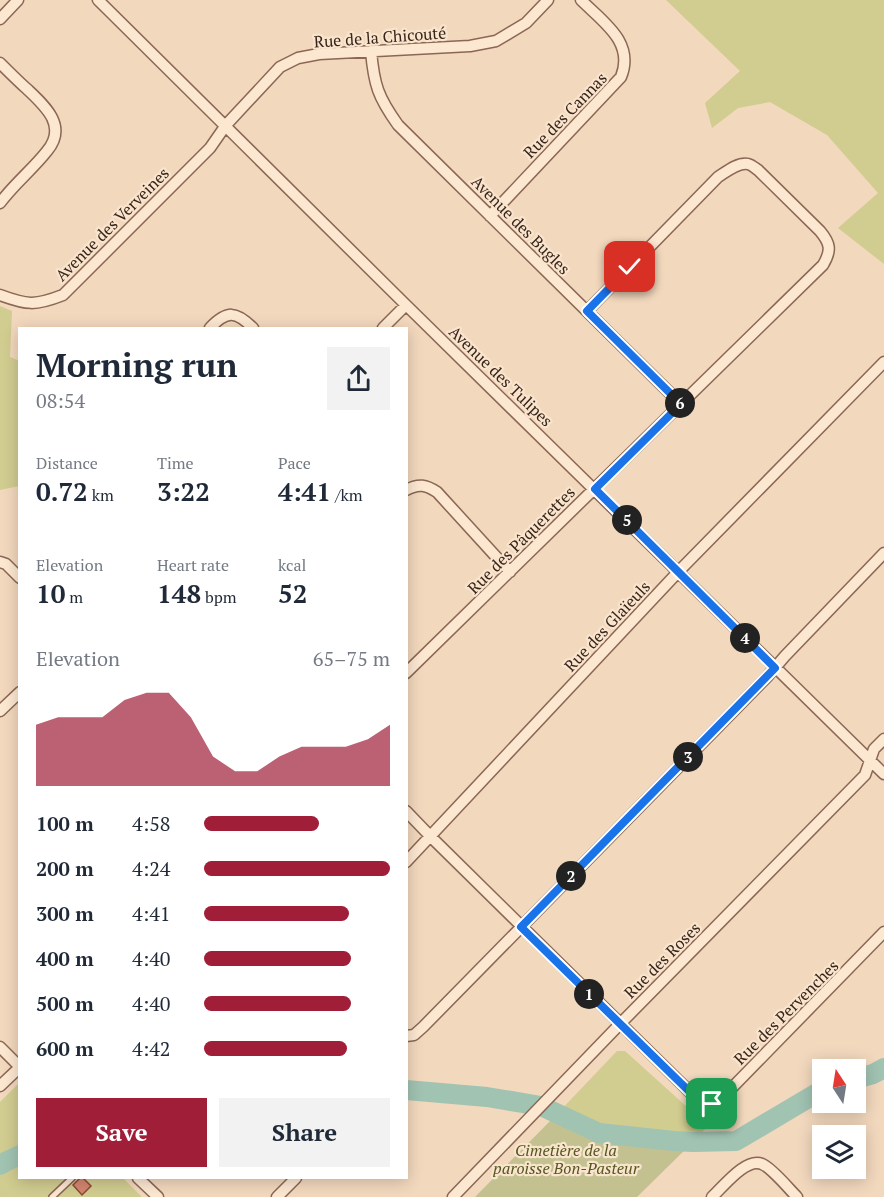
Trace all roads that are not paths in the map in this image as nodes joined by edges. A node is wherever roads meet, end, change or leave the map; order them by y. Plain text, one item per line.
1 (18, 0) edge
2 (98, 0) edge
3 (548, 0) edge
4 (581, 0) edge
5 (0, 19) edge
6 (371, 51) junction
7 (0, 63) edge
8 (226, 125) junction
9 (0, 203) edge
10 (490, 216) junction
11 (0, 295) edge
12 (406, 305) junction
13 (587, 311) junction
14 (211, 327) edge
15 (252, 327) edge
16 (384, 327) edge
17 (884, 362) edge
18 (681, 404) junction
19 (408, 489) edge
20 (595, 489) junction
21 (884, 553) edge
22 (0, 561) edge
23 (679, 571) junction
24 (510, 572) junction
25 (18, 576) edge
26 (775, 668) junction
27 (408, 671) edge
28 (18, 694) edge
29 (0, 711) edge
30 (884, 739) edge
31 (870, 760) junction
32 (884, 774) edge
33 (408, 813) edge
34 (431, 837) junction
35 (408, 860) edge
36 (521, 927) junction
37 (884, 932) edge
38 (620, 1024) junction
39 (408, 1036) edge
40 (0, 1047) edge
41 (18, 1065) edge
42 (18, 1069) edge
43 (0, 1086) edge
44 (71, 1179) edge
45 (139, 1179) edge
46 (295, 1179) edge
47 (52, 1197) edge
48 (158, 1197) edge
49 (277, 1197) edge
50 (453, 1197) edge
51 (712, 1197) edge
52 (797, 1197) edge

1 - 5 street
2 - 8 street, Avenue des Tulipes
3 - 6 street, Rue de la Chicouté
4 - 10 street, Rue des Cannas
6 - 8 street, Rue de la Chicouté
6 - 10 street, Avenue des Bugles
7 - 9 street
8 - 11 street, Avenue des Verveines
8 - 12 street, Avenue des Tulipes
10 - 13 street, Avenue des Bugles
12 - 16 street
12 - 20 street, Avenue des Tulipes
13 - 18 street, Avenue des Bugles
13 - 18 street, Rue des Pâquerettes
14 - 15 street
17 - 23 street, Rue des Glaïeuls
18 - 20 street, Rue des Pâquerettes
19 - 24 street
20 - 23 street, Avenue des Tulipes
20 - 24 street, Rue des Pâquerettes
21 - 26 street
22 - 25 street
23 - 26 street, Avenue des Tulipes
23 - 34 street, Rue des Glaïeuls
24 - 27 street, Rue des Pâquerettes
26 - 31 street, Avenue des Tulipes
26 - 36 street
28 - 29 street
30 - 31 street, Rue des Roses
31 - 32 street, Avenue des Tulipes
31 - 38 street, Rue des Roses
33 - 34 street
34 - 35 street, Rue des Glaïeuls
34 - 36 street
36 - 38 street
36 - 39 street
37 - 38 street, Rue des Pervenches
38 - 50 street, Rue des Roses
40 - 41 street
42 - 43 street
44 - 47 lane
45 - 48 street
46 - 49 street
51 - 52 street

